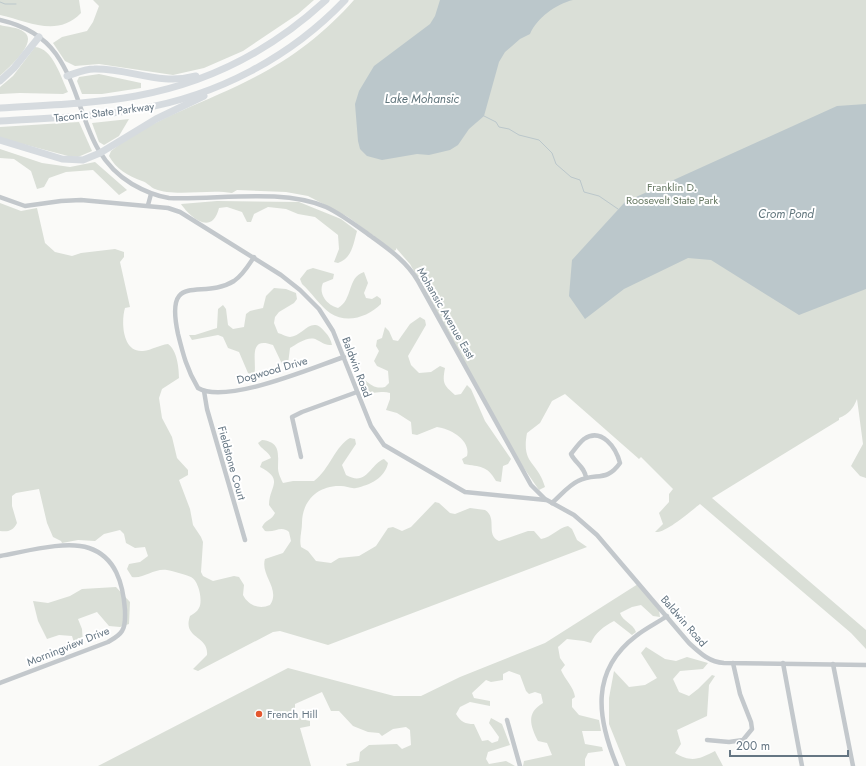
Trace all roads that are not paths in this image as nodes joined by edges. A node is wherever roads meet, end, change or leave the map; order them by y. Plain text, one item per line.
1 (326, 0) edge
2 (345, 0) edge
3 (0, 20) edge
4 (39, 37) junction
5 (262, 65) junction
6 (231, 66) junction
7 (67, 76) junction
8 (0, 81) edge
9 (0, 108) edge
10 (0, 121) edge
11 (0, 140) edge
12 (100, 153) junction
13 (151, 194) junction
14 (0, 197) edge
15 (169, 198) junction
16 (148, 205) junction
17 (168, 208) junction
18 (254, 257) junction
19 (344, 357) junction
20 (204, 390) junction
21 (357, 392) junction
22 (301, 457) dead end
23 (586, 478) junction
24 (550, 502) junction
25 (245, 540) dead end
26 (0, 556) edge
27 (667, 616) junction
28 (733, 663) junction
29 (783, 663) junction
30 (833, 664) junction
31 (866, 665) edge
32 (0, 683) edge
33 (507, 720) dead end
34 (708, 740) dead end
35 (520, 766) edge
36 (617, 766) edge
37 (802, 766) edge
38 (853, 766) edge

1 - 6 highway, Taconic State Parkway
2 - 5 highway, Taconic State Parkway
3 - 4 street
4 - 7 street
4 - 8 highway
5 - 10 highway, Taconic State Parkway
5 - 12 highway
6 - 7 highway
6 - 9 highway, Taconic State Parkway
7 - 12 street
11 - 12 highway
12 - 13 street
13 - 15 street, Mohansic Avenue East
13 - 16 street
14 - 16 street, Baldwin Road
15 - 17 street
15 - 24 street, Mohansic Avenue East
16 - 17 street, Baldwin Road
17 - 18 street, Baldwin Road
18 - 19 street, Baldwin Road
18 - 20 street
19 - 20 street, Dogwood Drive
19 - 21 street, Baldwin Road
20 - 25 street, Fieldstone Court
21 - 22 street
21 - 24 street, Baldwin Road
23 - 23 street
23 - 24 street
24 - 27 street, Baldwin Road
26 - 32 street, Morningview Drive
27 - 28 street, Baldwin Road
27 - 36 street
28 - 29 street, Baldwin Road
28 - 34 street
29 - 30 street, Baldwin Road
29 - 37 street
30 - 31 street, Baldwin Road
30 - 38 street
33 - 35 street

